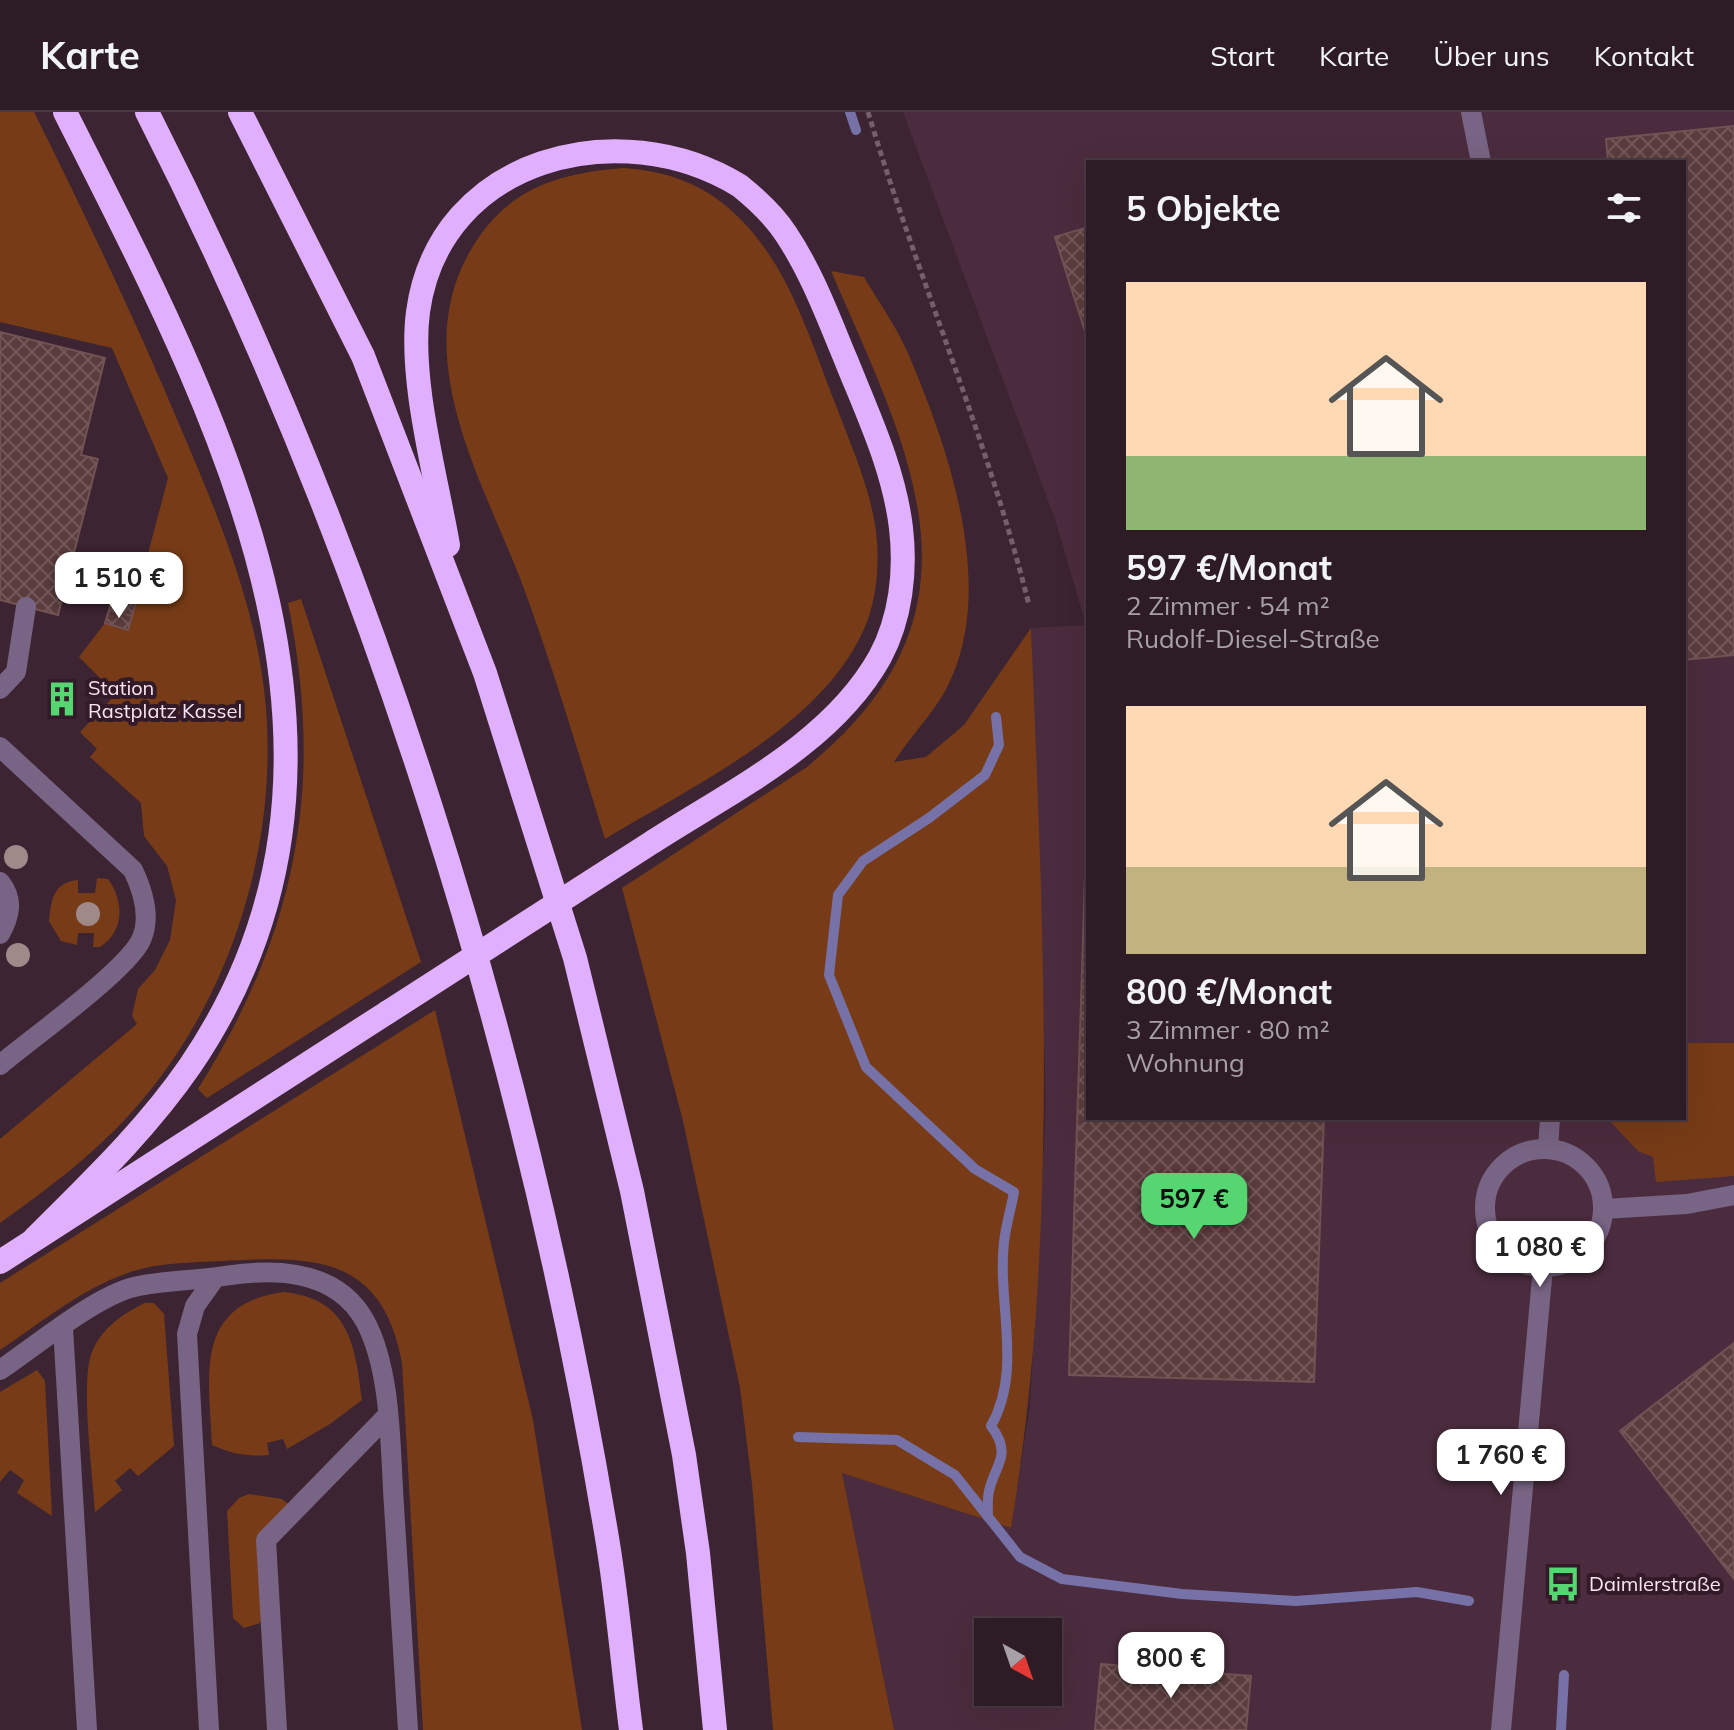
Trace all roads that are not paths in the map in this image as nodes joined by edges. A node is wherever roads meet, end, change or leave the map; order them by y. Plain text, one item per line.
1 (65, 112) edge
2 (147, 112) edge
3 (240, 112) edge
4 (1471, 112) edge
5 (1481, 160) edge
6 (456, 595) junction
7 (26, 607) dead end
8 (0, 689) edge
9 (0, 747) edge
10 (0, 882) edge
11 (0, 934) edge
12 (0, 1065) edge
13 (1550, 1120) edge
14 (1548, 1149) junction
15 (1734, 1195) edge
16 (1604, 1209) junction
17 (35, 1238) junction
18 (0, 1262) edge
19 (1543, 1267) junction
20 (215, 1278) junction
21 (63, 1328) junction
22 (0, 1370) edge
23 (388, 1415) junction
24 (87, 1730) edge
25 (209, 1730) edge
26 (277, 1730) edge
27 (408, 1730) edge
28 (631, 1730) edge
29 (715, 1730) edge
30 (1501, 1730) edge

1 - 17 highway
2 - 28 highway
3 - 6 highway
4 - 5 street
6 - 17 highway, bridge
6 - 29 highway
7 - 8 street
9 - 12 street
10 - 11 street
13 - 14 street
14 - 16 street
14 - 19 street
15 - 16 street
16 - 19 street
17 - 18 highway
19 - 30 street
20 - 21 street
20 - 23 street
20 - 25 street
21 - 22 street
21 - 24 street
23 - 26 street
23 - 27 street

